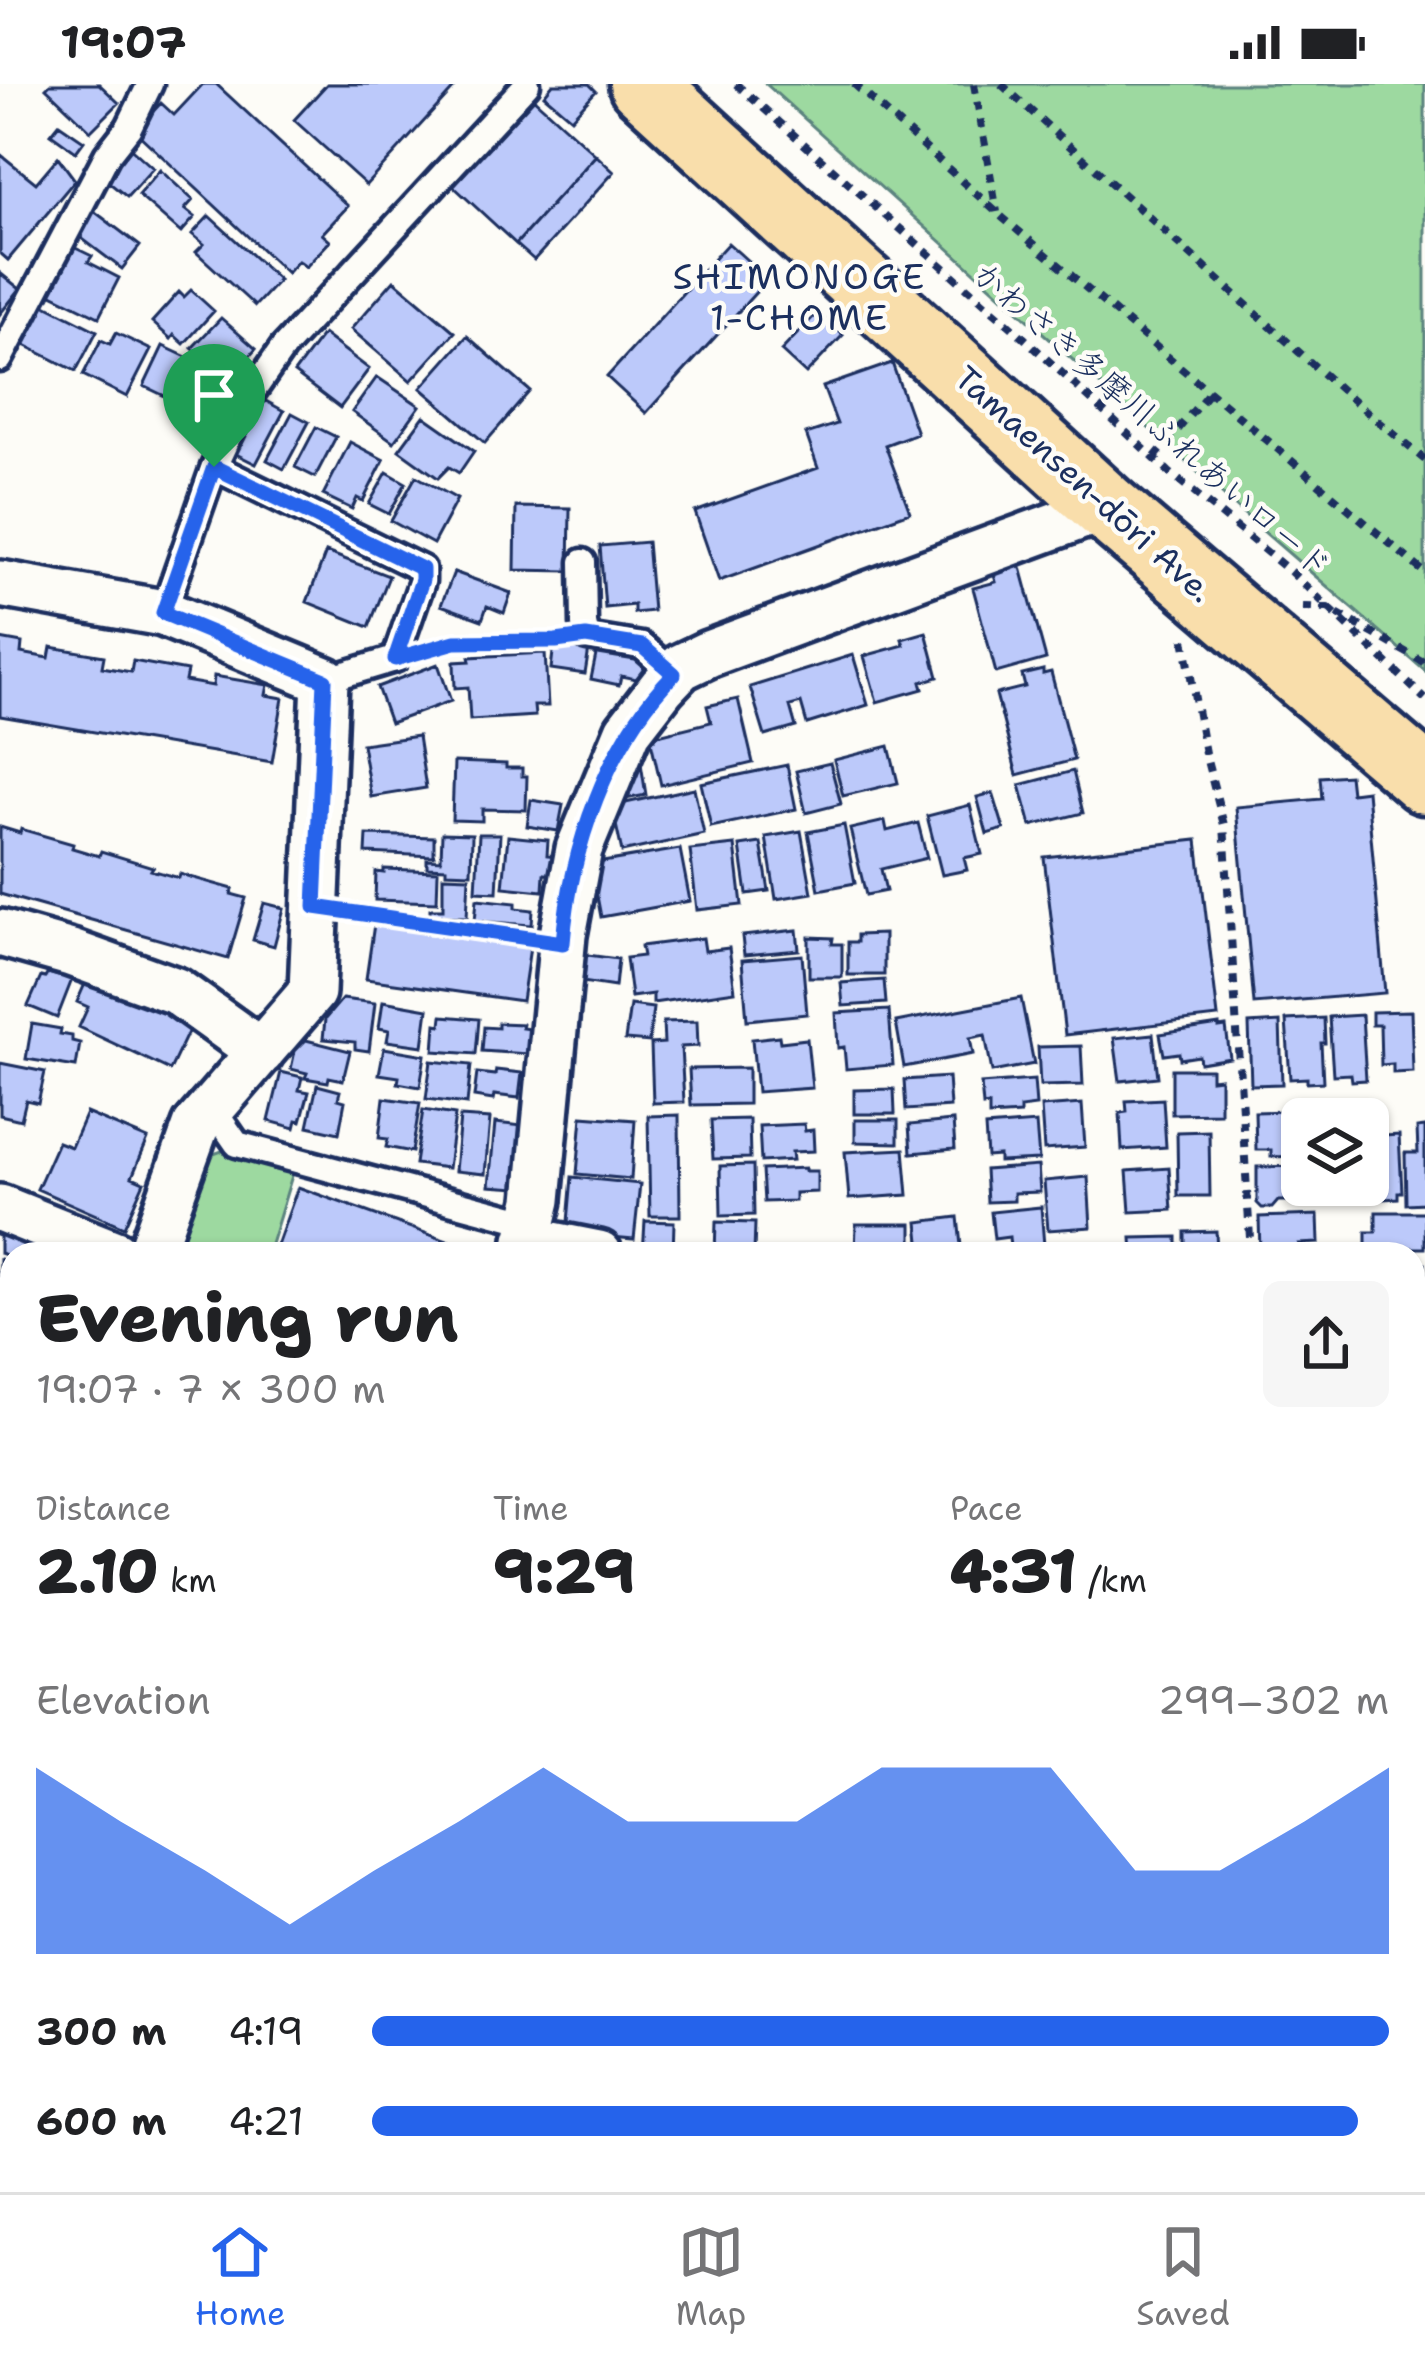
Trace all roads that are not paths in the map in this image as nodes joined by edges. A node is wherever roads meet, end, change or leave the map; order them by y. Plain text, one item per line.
1 (150, 84) edge
2 (527, 84) edge
3 (644, 84) edge
4 (0, 359) edge
5 (214, 467) junction
6 (1106, 507) junction
7 (583, 562) dead end
8 (0, 584) edge
9 (163, 613) junction
10 (674, 674) junction
11 (325, 680) junction
12 (1425, 780) edge
13 (0, 933) edge
14 (261, 1052) junction
15 (212, 1108) junction
16 (0, 1208) edge
17 (529, 1239) edge
18 (85, 1242) edge
19 (154, 1242) edge

1 - 4 lane
2 - 5 lane
3 - 6 main road, Tamaensen-dōri Ave.
5 - 9 lane
5 - 11 lane
6 - 10 street
6 - 12 main road, Tamaensen-dōri Ave.
7 - 10 lane
8 - 9 street
9 - 11 street
10 - 17 street
11 - 14 street
13 - 14 street
14 - 15 street
15 - 17 lane
15 - 19 street
16 - 18 street

